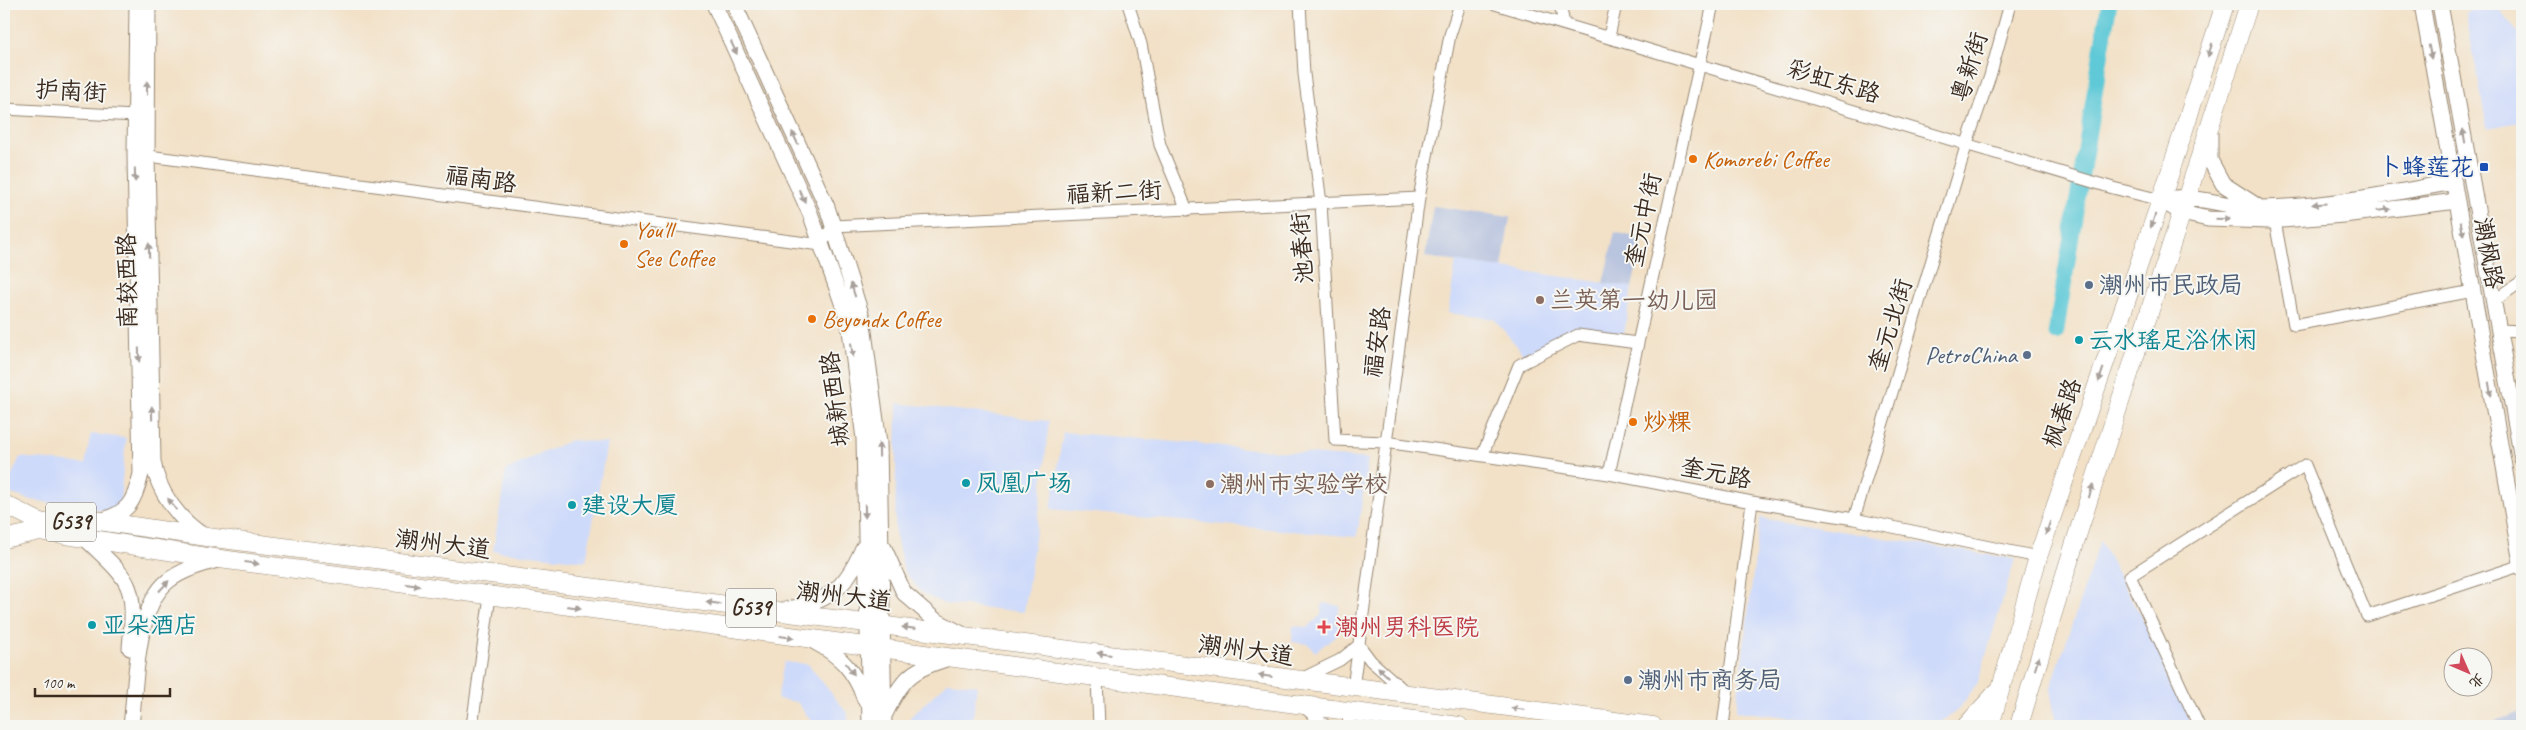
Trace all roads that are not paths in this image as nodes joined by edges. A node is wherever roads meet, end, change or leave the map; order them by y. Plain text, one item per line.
1 (137, 4) edge
2 (148, 4) edge
3 (714, 4) edge
4 (734, 4) edge
5 (1128, 4) edge
6 (1300, 4) edge
7 (1460, 4) edge
8 (1495, 4) edge
9 (1560, 4) edge
10 (1616, 4) edge
11 (1713, 4) edge
12 (2010, 4) edge
13 (2225, 4) edge
14 (2249, 4) edge
15 (2422, 4) edge
16 (2440, 4) edge
17 (1564, 24) junction
18 (1609, 37) junction
19 (1699, 63) junction
20 (4, 109) edge
21 (135, 116) junction
22 (2210, 129) junction
23 (1967, 143) junction
24 (141, 155) junction
25 (2454, 182) junction
26 (1419, 198) junction
27 (2161, 200) junction
28 (2457, 201) junction
29 (1321, 203) junction
30 (2185, 205) junction
31 (2260, 208) junction
32 (1187, 210) junction
33 (2275, 221) junction
34 (833, 226) junction
35 (821, 245) junction
36 (2522, 281) edge
37 (2473, 291) junction
38 (2494, 301) junction
39 (2499, 330) junction
40 (2518, 331) edge
41 (1637, 343) junction
42 (1385, 442) junction
43 (1482, 456) junction
44 (2522, 459) edge
45 (1609, 474) junction
46 (1752, 502) junction
47 (4, 504) edge
48 (4, 518) edge
49 (1854, 519) junction
50 (99, 521) junction
51 (41, 527) junction
52 (4, 528) edge
53 (207, 537) junction
54 (4, 539) edge
55 (86, 540) junction
56 (873, 541) junction
57 (2038, 557) junction
58 (220, 559) junction
59 (2522, 567) edge
60 (490, 596) junction
61 (778, 611) junction
62 (874, 624) junction
63 (964, 635) junction
64 (812, 640) junction
65 (1359, 645) junction
66 (875, 648) junction
67 (950, 658) junction
68 (1097, 678) junction
69 (1296, 681) junction
70 (1353, 688) junction
71 (2000, 688) junction
72 (1410, 696) junction
73 (2027, 697) junction
74 (1304, 707) junction
75 (1401, 719) junction
76 (877, 720) edge
77 (1348, 721) edge
78 (123, 726) edge
79 (132, 726) edge
80 (472, 726) edge
81 (1099, 726) edge
82 (1326, 726) edge
83 (1378, 726) edge
84 (1460, 726) edge
85 (1653, 726) edge
86 (1723, 726) edge
87 (1966, 726) edge
88 (1990, 726) edge
89 (2019, 726) edge
90 (2033, 726) edge
91 (2199, 726) edge

1 - 21 main road, 南较西路
24 -> 2 main road, 南较西路
3 -> 35 main road, 城新西路
34 -> 4 main road, 城新西路
5 - 32 street
6 - 29 street, 池春街
7 - 26 street, 福安路
8 - 17 street, 彩虹东路
9 - 17 street
10 - 18 street
11 - 19 street, 奎元中街
12 - 23 street, 粤新街
13 -> 27 highway, 枫春路
14 - 22 highway
15 -> 25 main road, 潮枫路
38 -> 16 main road, 潮枫路
17 - 18 street, 彩虹东路
18 - 19 street, 彩虹东路
19 - 23 street, 彩虹东路
19 - 41 street, 奎元中街
20 - 21 street, 护南街
21 - 24 main road, 南较西路
22 - 30 highway
22 - 31 main road
23 - 27 street, 彩虹东路
23 - 49 street, 奎元北街
24 - 35 street, 福南路
24 -> 50 main road, 南较西路
53 -> 24 main road, 南较西路
25 - 28 main road, 潮枫路
25 -> 31 main road
26 - 29 street, 福新二街
26 - 42 street, 福安路
27 - 30 main road
27 -> 57 highway, 枫春路
33 -> 28 main road
28 -> 37 main road, 潮枫路
29 - 32 street, 福新二街
29 - 42 street, 池春街
30 - 31 main road
30 -> 33 main road
73 -> 30 highway
32 - 34 street, 福新二街
33 - 37 street
34 - 35 street
56 -> 34 main road, 城新西路
35 -> 56 main road, 城新西路
36 - 38 street
37 -> 59 main road, 潮枫路
38 - 39 main road, 潮枫路
39 - 40 street
39 - 44 main road, 潮枫路
41 - 43 street
41 - 45 street, 奎元中街
42 - 43 street, 奎元路
42 - 65 street, 福安路
43 - 45 street, 奎元路
45 - 46 street, 奎元路
46 - 49 street, 奎元路
46 - 86 street
47 - 51 highway, 潮州大道 / G539
48 - 51 highway
49 - 57 street, 奎元路
50 - 51 highway, 潮州大道 / G539
50 - 53 highway, 潮州大道 / G539
51 - 52 highway
51 - 54 highway, 潮州大道 / G539
51 - 55 highway, 潮州大道 / G539
61 -> 53 highway, 潮州大道 / G539
55 - 58 highway, 潮州大道 / G539
55 - 78 main road
56 - 61 main road
56 - 62 main road, 城新西路
56 - 63 main road
57 - 71 highway, 枫春路
58 -> 60 highway, 潮州大道 / G539
79 -> 58 main road
59 - 91 street
60 -> 64 highway, 潮州大道 / G539
60 - 80 street
61 - 62 highway, 潮州大道 / G539
63 -> 62 highway, 潮州大道 / G539
62 - 66 main road, 城新西路
69 -> 63 highway, 潮州大道 / G539
64 - 66 highway, 潮州大道 / G539
64 -> 76 main road
65 - 69 street
65 - 70 street, 福安路
72 -> 65 street
66 - 67 highway, 潮州大道 / G539
66 - 76 main road, 城新西路
67 - 68 highway, 潮州大道 / G539
67 - 76 main road
68 - 74 highway, 潮州大道 / G539
68 - 81 street
69 - 70 highway, 潮州大道 / G539
70 - 72 highway, 潮州大道 / G539
71 - 87 highway
71 - 88 highway, 枫春路
85 -> 72 highway, 潮州大道 / G539
73 - 89 highway
73 - 90 highway
74 - 77 highway, 潮州大道 / G539
74 - 82 street
75 - 77 highway, 潮州大道 / G539
75 - 83 street
75 - 84 highway, 潮州大道 / G539

